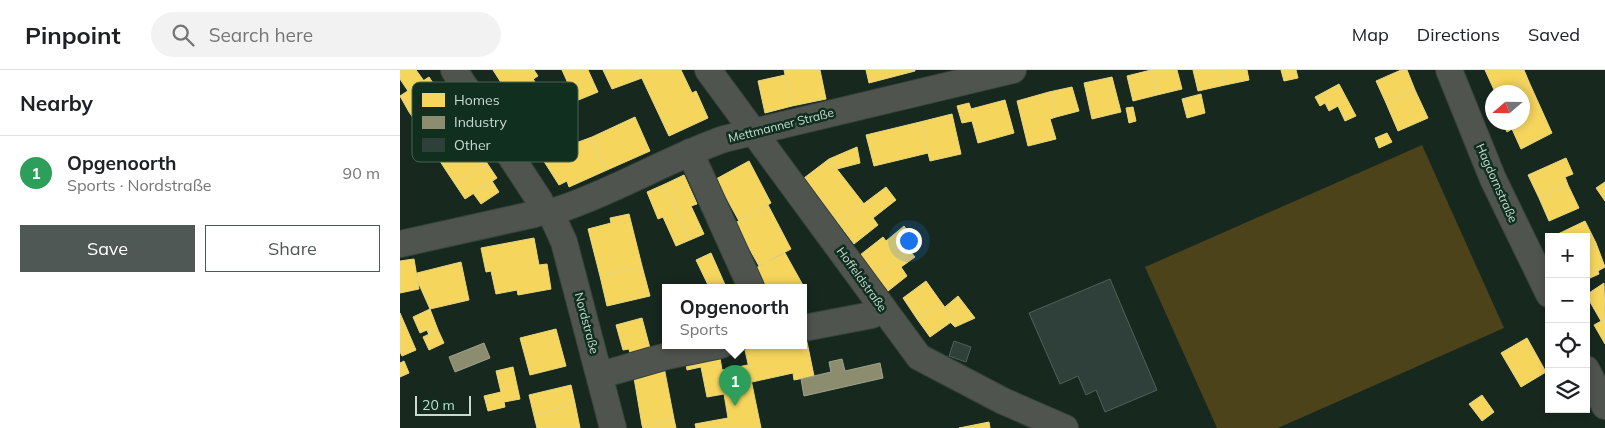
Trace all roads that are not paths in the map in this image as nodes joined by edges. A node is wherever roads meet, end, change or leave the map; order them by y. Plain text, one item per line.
1 (454, 70) edge
2 (708, 70) edge
3 (1013, 70) edge
4 (1449, 70) edge
5 (462, 82) edge
6 (754, 131) junction
7 (690, 152) junction
8 (515, 162) edge
9 (547, 211) junction
10 (400, 244) edge
11 (750, 284) edge
12 (1545, 286) edge
13 (872, 315) dead end
14 (807, 327) edge
15 (701, 349) edge
16 (601, 374) junction
17 (1590, 378) edge
18 (1605, 406) edge
19 (613, 428) edge
20 (1065, 428) edge

1 - 5 street, Nordstraße
2 - 6 street, Hoffeldstraße
3 - 6 street, Mettmanner Straße
4 - 12 street, Hagdornstraße
6 - 7 street, Mettmanner Straße
6 - 20 street, Hoffeldstraße
7 - 9 street, Mettmanner Straße
7 - 11 street
8 - 9 street, Nordstraße
9 - 10 street, Mettmanner Straße
9 - 16 street, Nordstraße
13 - 14 street
15 - 16 street
16 - 19 street, Nordstraße
17 - 18 street

